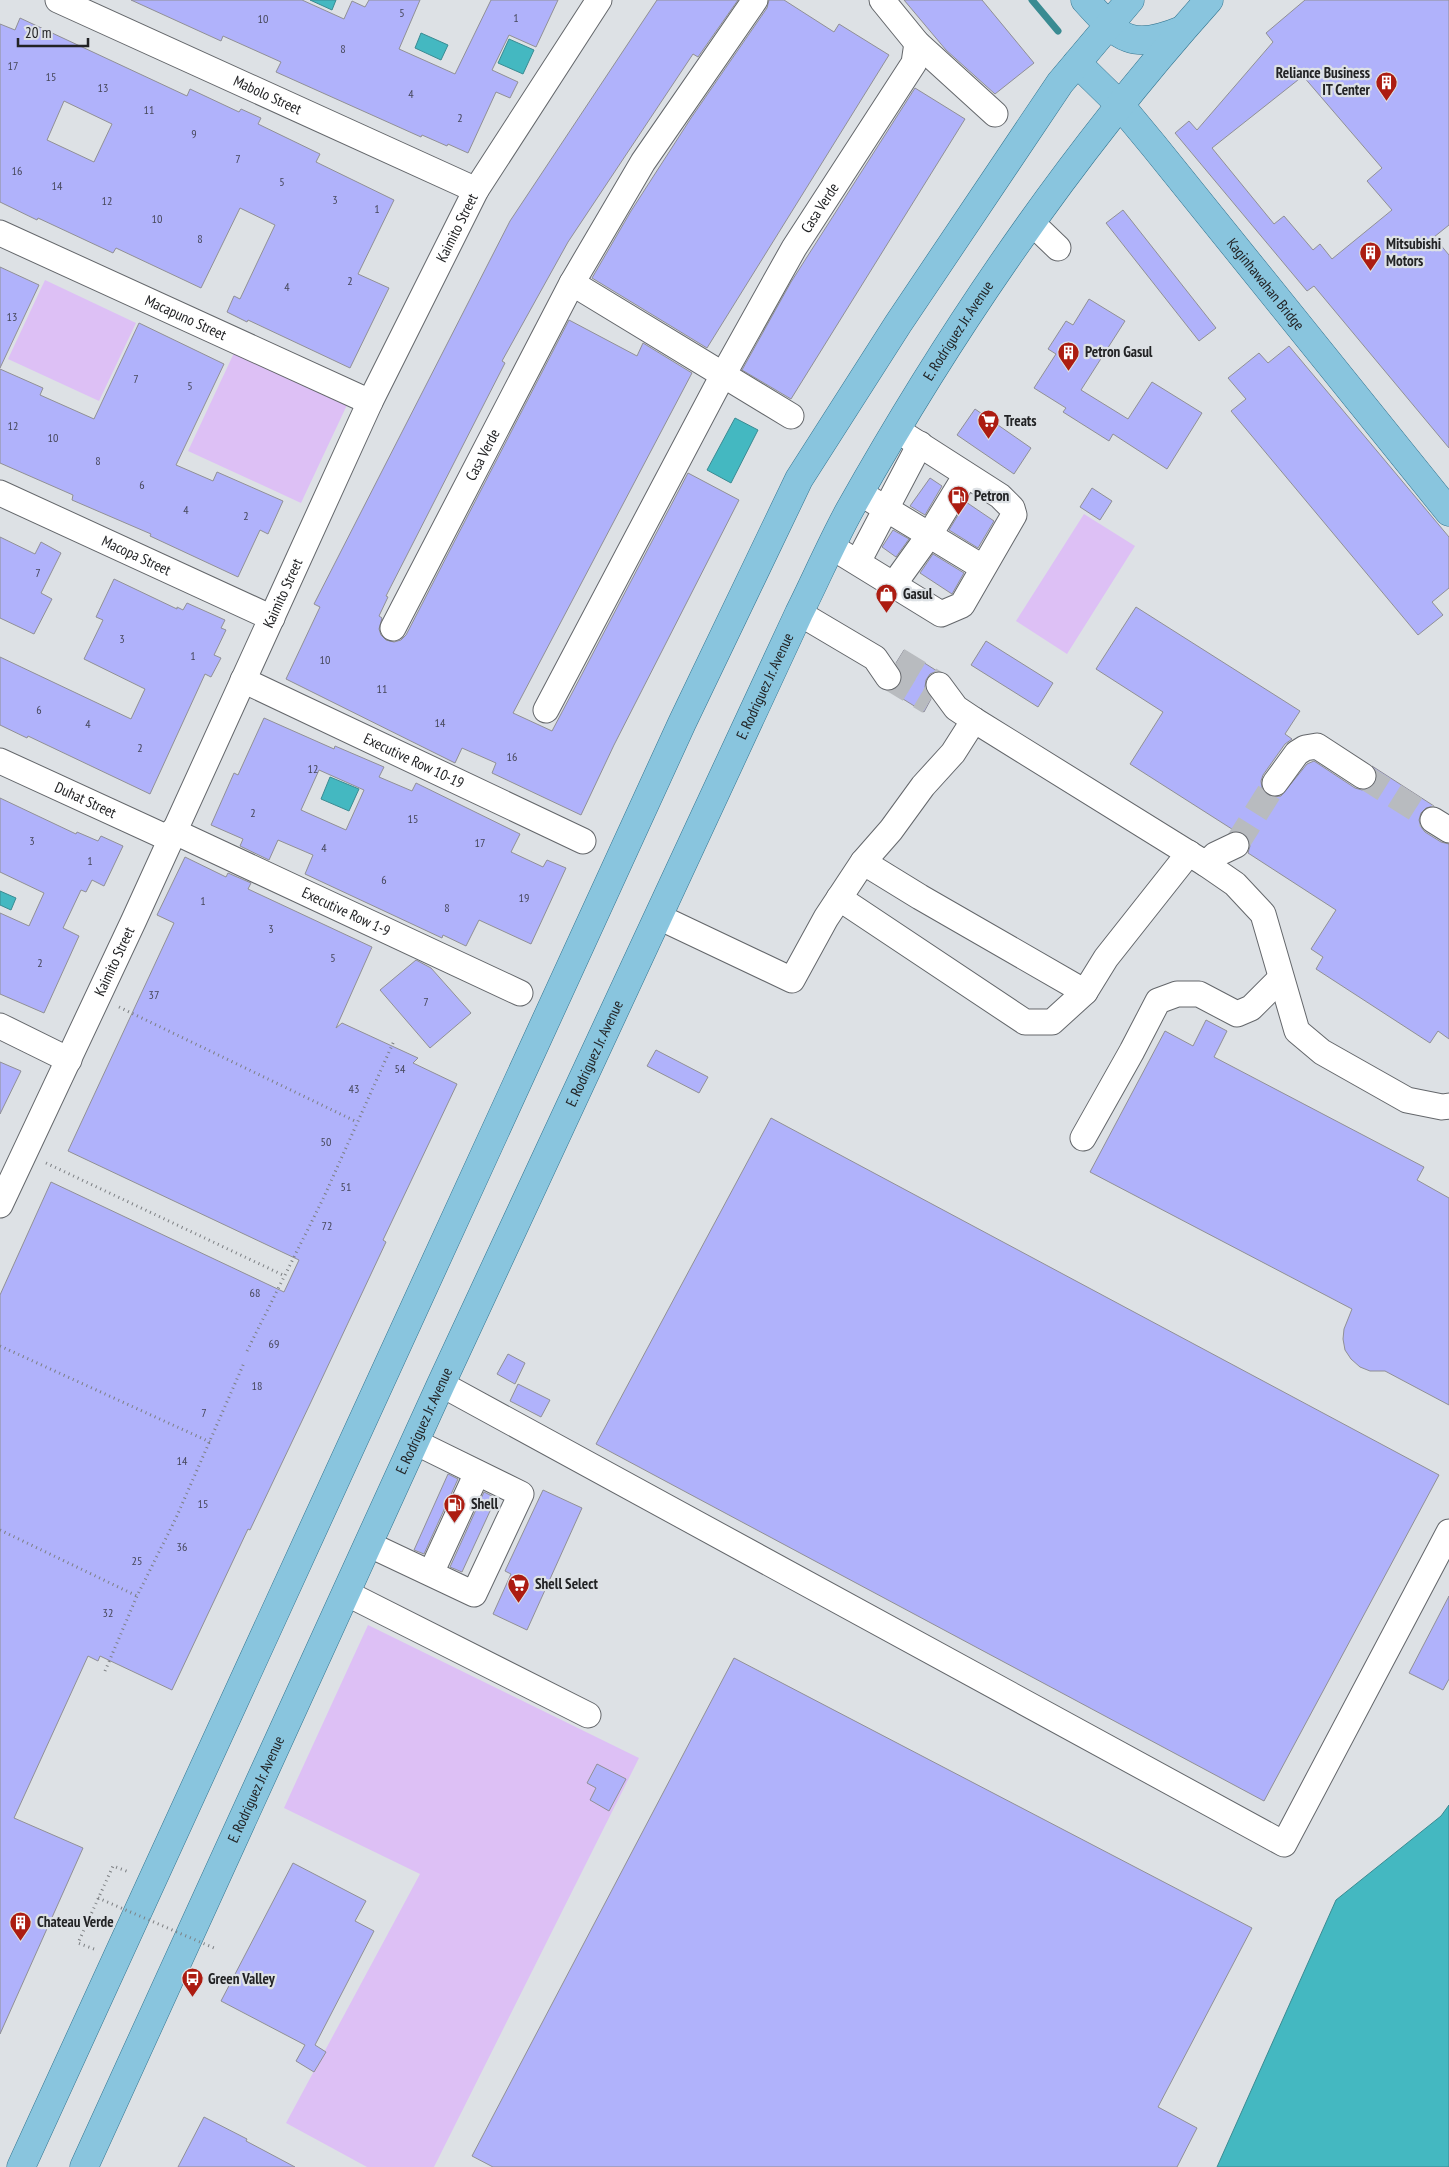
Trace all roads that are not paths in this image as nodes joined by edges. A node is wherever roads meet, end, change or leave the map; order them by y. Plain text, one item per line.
1 (58, 0) edge
2 (599, 0) edge
3 (755, 0) edge
4 (882, 0) edge
5 (1085, 0) edge
6 (1209, 0) edge
7 (1126, 1) edge
8 (1108, 26) junction
9 (1182, 30) junction
10 (1138, 40) junction
11 (917, 43) junction
12 (1077, 63) junction
13 (1120, 105) junction
14 (995, 114) dead end
15 (476, 190) junction
16 (1032, 222) junction
17 (0, 233) edge
18 (1058, 248) dead end
19 (572, 283) junction
20 (723, 375) junction
21 (370, 402) junction
22 (791, 416) dead end
23 (909, 437) junction
24 (966, 475) junction
25 (0, 492) edge
26 (860, 493) junction
27 (886, 508) junction
28 (1449, 512) edge
29 (930, 534) junction
30 (832, 547) junction
31 (858, 562) junction
32 (982, 567) junction
33 (894, 584) junction
34 (799, 613) junction
35 (272, 618) junction
36 (393, 628) dead end
37 (887, 665) tunnel mouth
38 (243, 680) junction
39 (934, 694) tunnel mouth
40 (546, 710) dead end
41 (965, 714) junction
42 (0, 760) edge
43 (1363, 776) tunnel mouth
44 (1276, 783) tunnel mouth
45 (172, 835) junction
46 (584, 841) dead end
47 (1236, 845) tunnel mouth
48 (1198, 858) junction
49 (863, 862) junction
50 (839, 898) junction
51 (659, 917) junction
52 (1281, 978) junction
53 (520, 992) dead end
54 (1085, 992) junction
55 (0, 1026) edge
56 (69, 1060) junction
57 (1449, 1106) edge
58 (1083, 1138) dead end
59 (0, 1205) edge
60 (441, 1384) junction
61 (415, 1442) junction
62 (477, 1473) junction
63 (1449, 1532) edge
64 (368, 1544) junction
65 (431, 1573) junction
66 (346, 1593) junction
67 (588, 1715) dead end
68 (21, 2167) edge
69 (84, 2167) edge

1 - 15 street, Mabolo Street
2 - 15 street, Kaimito Street
3 - 19 street, Casa Verde
4 - 11 street
5 - 8 main road
6 - 9 main road, E. Rodriguez Jr. Avenue
7 - 8 main road
7 - 10 main road
8 - 10 main road
8 - 12 main road
9 - 10 main road
9 - 13 main road, E. Rodriguez Jr. Avenue
10 - 13 main road
11 - 14 street
11 - 20 street, Casa Verde
12 - 13 main road, Kaginhawahan Bridge
12 - 68 main road
13 - 16 main road, E. Rodriguez Jr. Avenue
13 - 28 main road, Kaginhawahan Bridge
15 - 21 street, Kaimito Street
16 - 18 street
16 - 23 main road, E. Rodriguez Jr. Avenue
17 - 21 street, Macapuno Street
19 - 20 street
19 - 36 street, Casa Verde
20 - 22 street
20 - 40 street, Casa Verde
21 - 35 street, Kaimito Street
23 - 24 street
23 - 26 main road, E. Rodriguez Jr. Avenue
23 - 27 street
24 - 29 street
24 - 32 street
25 - 35 street, Macopa Street
26 - 27 street
26 - 30 main road, E. Rodriguez Jr. Avenue
27 - 29 street
27 - 31 street
29 - 32 street
29 - 33 street
30 - 31 street
30 - 34 main road, E. Rodriguez Jr. Avenue
31 - 33 street
32 - 33 street
34 - 37 street
34 - 51 main road, E. Rodriguez Jr. Avenue
35 - 38 street, Kaimito Street
38 - 45 street, Kaimito Street
38 - 46 street, Executive Row 10-19
39 - 41 street
41 - 48 street
41 - 49 street
42 - 45 street, Duhat Street
43 - 44 street
45 - 53 street, Executive Row 1-9
45 - 56 street, Kaimito Street
47 - 48 street
48 - 52 street
48 - 54 street
49 - 50 street
49 - 54 street
50 - 51 street
50 - 54 street
51 - 60 main road, E. Rodriguez Jr. Avenue
52 - 57 street
52 - 58 street
55 - 56 street
56 - 59 street, Kaimito Street
60 - 61 main road, E. Rodriguez Jr. Avenue
60 - 63 street
61 - 62 street
61 - 64 main road, E. Rodriguez Jr. Avenue
62 - 65 street
62 - 65 street
64 - 65 street
64 - 66 main road, E. Rodriguez Jr. Avenue
66 - 67 street
66 - 69 main road, E. Rodriguez Jr. Avenue

